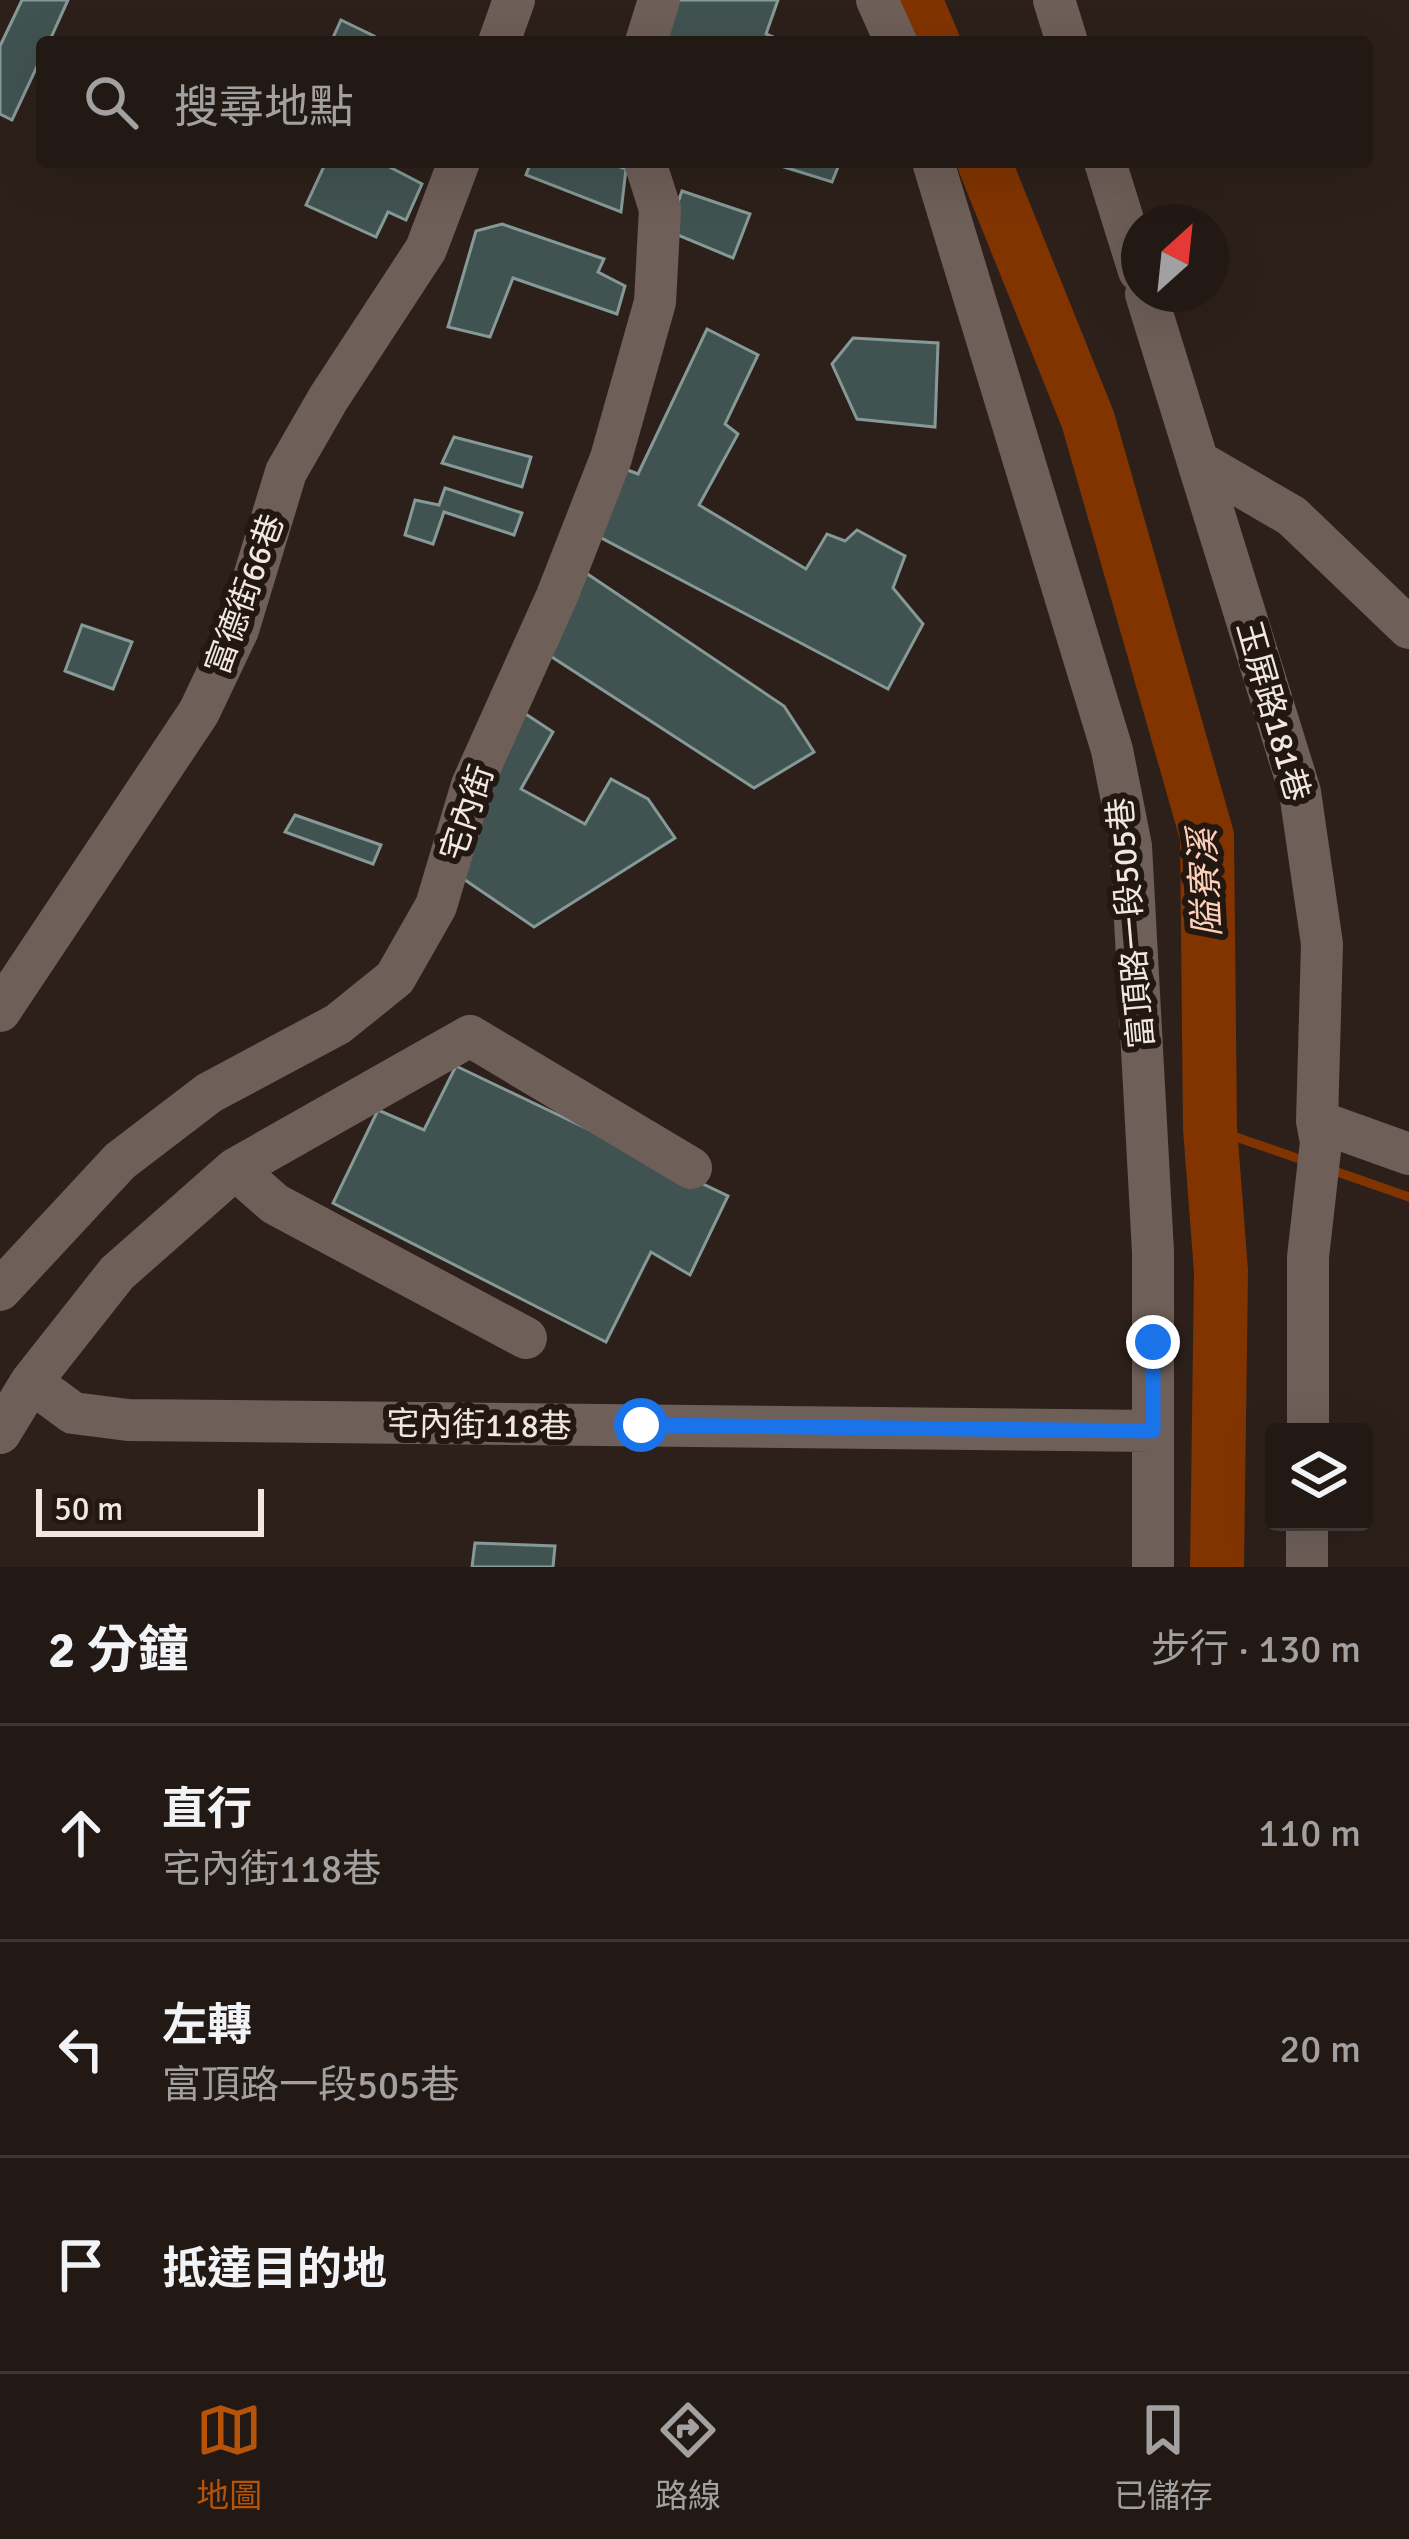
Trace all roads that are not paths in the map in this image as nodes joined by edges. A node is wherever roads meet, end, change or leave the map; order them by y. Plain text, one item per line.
1 (514, 0) edge
2 (659, 0) edge
3 (878, 0) edge
4 (1054, 0) edge
5 (502, 36) edge
6 (648, 36) edge
7 (893, 36) edge
8 (1065, 36) edge
9 (457, 168) edge
10 (647, 168) edge
11 (935, 168) edge
12 (1107, 168) edge
13 (1121, 213) edge
14 (1152, 312) edge
15 (1199, 462) junction
16 (1409, 628) edge
17 (0, 1011) edge
18 (1318, 1145) junction
19 (1409, 1154) edge
20 (692, 1168) dead end
21 (235, 1169) junction
22 (0, 1290) edge
23 (526, 1338) dead end
24 (32, 1382) junction
25 (1308, 1423) edge
26 (1153, 1431) junction
27 (0, 1433) edge
28 (1307, 1531) edge
29 (1153, 1567) edge
30 (1307, 1567) edge

1 - 5 street
2 - 6 street
3 - 7 street
4 - 8 street
9 - 17 street, 富德街66巷
10 - 22 street, 宅內街
11 - 26 street, 富頂路一段505巷
12 - 13 street
14 - 15 street, 玉屏路181巷
15 - 16 street
15 - 18 street, 玉屏路181巷
18 - 19 street
18 - 25 street, 玉屏路181巷
20 - 21 street
21 - 23 street
21 - 24 street
24 - 26 street, 宅內街118巷
24 - 27 street
26 - 29 street, 富頂路一段505巷
28 - 30 street

